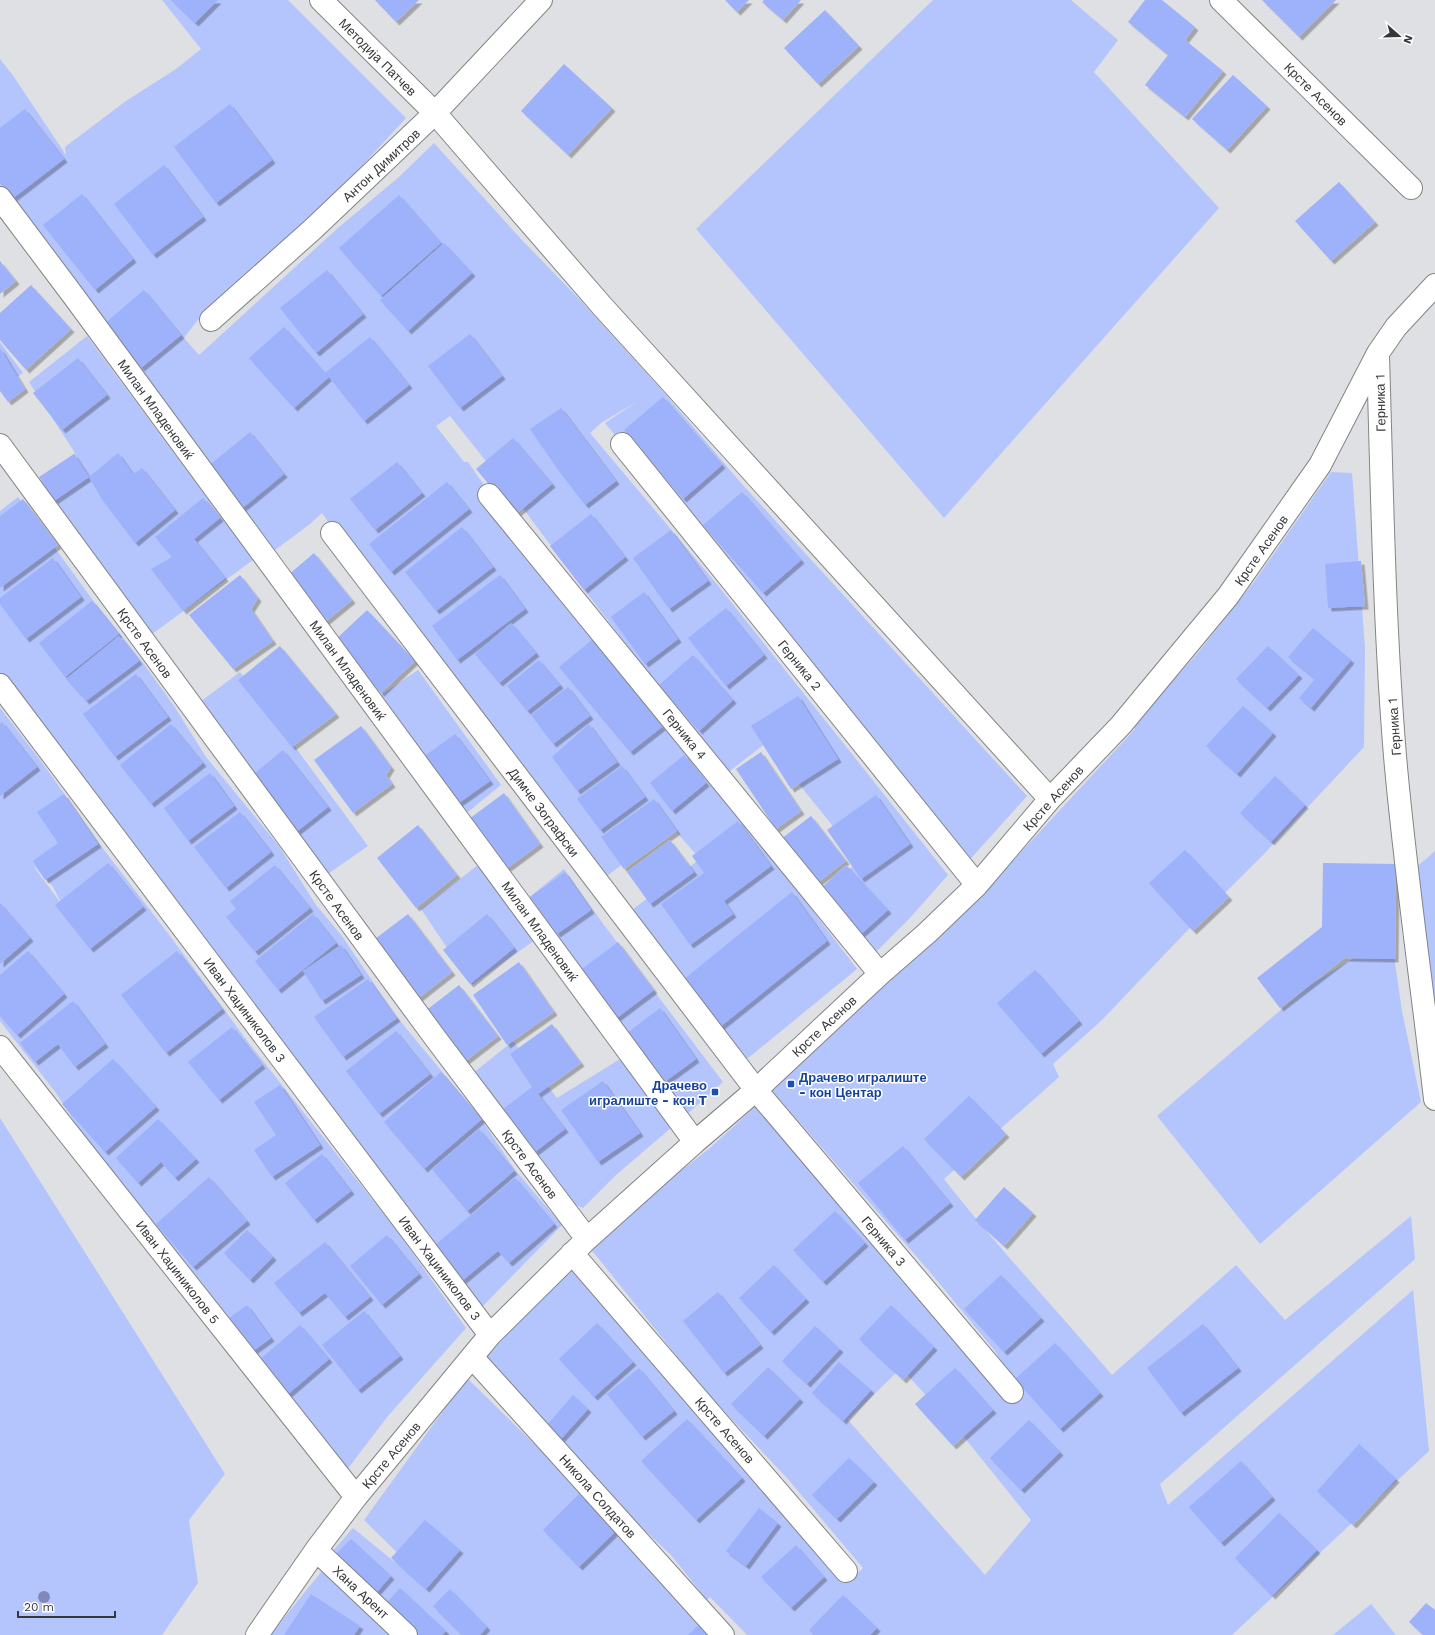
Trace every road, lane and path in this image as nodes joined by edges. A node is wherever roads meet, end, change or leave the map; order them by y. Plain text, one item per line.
1 (321, 0) edge
2 (541, 0) edge
3 (1221, 0) edge
4 (435, 114) junction
5 (1411, 188) dead end
6 (0, 198) edge
7 (1435, 285) edge
8 (211, 320) dead end
9 (1378, 353) junction
10 (0, 444) edge
11 (622, 444) dead end
12 (489, 495) dead end
13 (332, 533) dead end
14 (0, 685) edge
15 (1050, 799) junction
16 (977, 885) junction
17 (880, 974) junction
18 (0, 1047) edge
19 (756, 1090) junction
20 (1435, 1099) edge
21 (695, 1142) junction
22 (580, 1246) junction
23 (490, 1335) junction
24 (472, 1357) junction
25 (1012, 1392) dead end
26 (356, 1497) junction
27 (316, 1550) junction
28 (846, 1571) dead end
29 (257, 1635) edge
30 (406, 1635) edge
31 (723, 1635) edge

1 - 4 street, Методија Патчев
2 - 4 street, Антон Димитров
3 - 5 street, Крсте Асенов
4 - 8 street, Антон Димитров
4 - 15 street, Методија Патчев
6 - 21 street, Милан Младеновиќ
7 - 9 street, Крсте Асенов
9 - 15 street, Крсте Асенов
9 - 20 street, Герника 1
10 - 22 street, Крсте Асенов
11 - 16 street, Герника 2
12 - 17 street, Герника 4
13 - 19 street, Димче Зографски
14 - 23 street, Иван Хаџиниколов 3
15 - 16 street, Крсте Асенов
16 - 17 street, Крсте Асенов
17 - 19 street, Крсте Асенов
18 - 26 street, Иван Хаџиниколов 5
19 - 21 street, Крсте Асенов
19 - 25 street, Герника 3
21 - 22 street, Крсте Асенов
22 - 23 street, Крсте Асенов
22 - 28 street, Крсте Асенов
23 - 24 street, Крсте Асенов
24 - 26 street, Крсте Асенов
24 - 31 street, Никола Солдатов
26 - 27 street, Крсте Асенов
27 - 29 street, Крсте Асенов
27 - 30 street, Хана Арент

